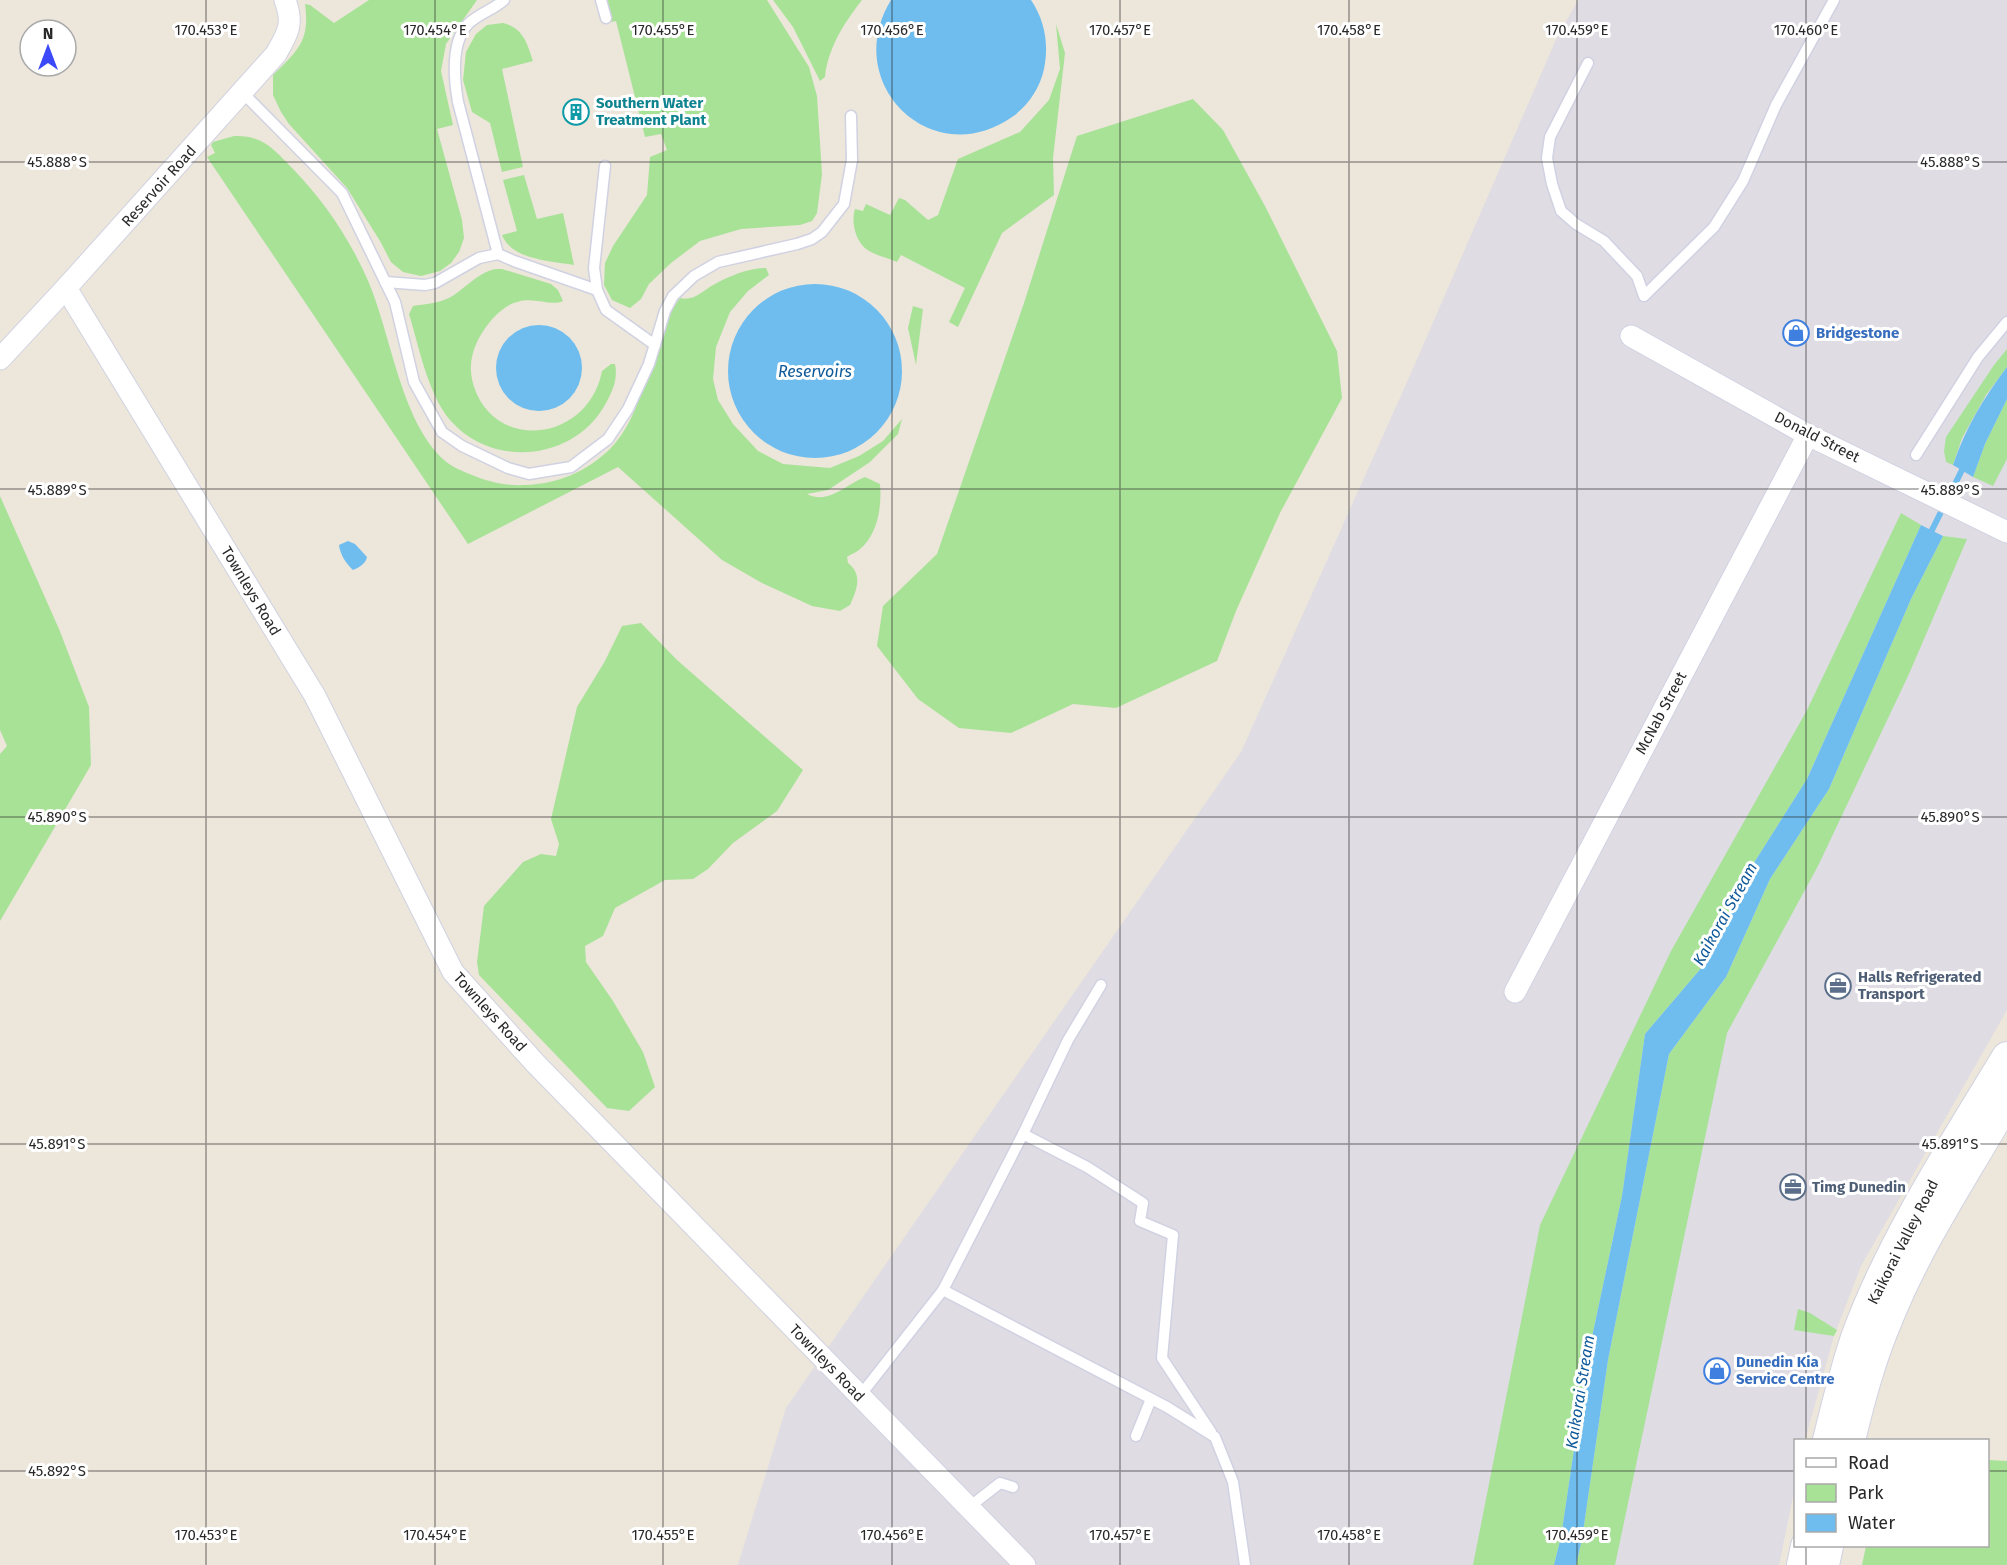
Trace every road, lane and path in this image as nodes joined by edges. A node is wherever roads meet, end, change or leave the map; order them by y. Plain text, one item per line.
1 (285, 0) edge
2 (504, 0) edge
3 (601, 0) edge
4 (1834, 0) edge
5 (606, 18) dead end
6 (1588, 63) dead end
7 (243, 93) junction
8 (851, 116) dead end
9 (605, 166) dead end
10 (498, 254) junction
11 (385, 282) junction
12 (66, 288) junction
13 (597, 290) junction
14 (2007, 322) edge
15 (1631, 336) dead end
16 (655, 345) junction
17 (0, 358) edge
18 (1808, 435) junction
19 (1916, 455) dead end
20 (2007, 532) edge
21 (1101, 985) dead end
22 (1515, 992) dead end
23 (2007, 1057) edge
24 (2007, 1100) edge
25 (1023, 1134) junction
26 (943, 1290) junction
27 (859, 1397) junction
28 (1151, 1399) junction
29 (1136, 1436) dead end
30 (1215, 1437) junction
31 (1828, 1439) edge
32 (1850, 1439) edge
33 (1013, 1487) dead end
34 (968, 1508) junction
35 (1806, 1547) edge
36 (1828, 1547) edge
37 (1025, 1565) edge
38 (1245, 1565) edge
39 (1802, 1565) edge
40 (1824, 1565) edge

1 - 7 street, Reservoir Road
2 - 10 lane
3 - 5 lane
4 - 6 lane
7 - 11 lane
7 - 12 street, Reservoir Road
8 - 16 lane
9 - 13 lane
10 - 11 lane
10 - 13 lane
11 - 16 lane
12 - 17 street, Reservoir Road
12 - 27 street, Townleys Road
13 - 16 lane
14 - 19 lane
15 - 18 street, Donald Street
18 - 20 street, Donald Street
18 - 22 street, McNab Street
21 - 25 lane
23 - 31 main road, Kaikorai Valley Road
24 - 32 main road, Kaikorai Valley Road
25 - 26 lane
25 - 30 lane
26 - 27 lane
26 - 28 lane
27 - 34 street, Townleys Road
28 - 29 lane
28 - 30 lane
30 - 38 lane
33 - 34 lane
34 - 37 street, Townleys Road
35 - 39 main road
36 - 40 main road

